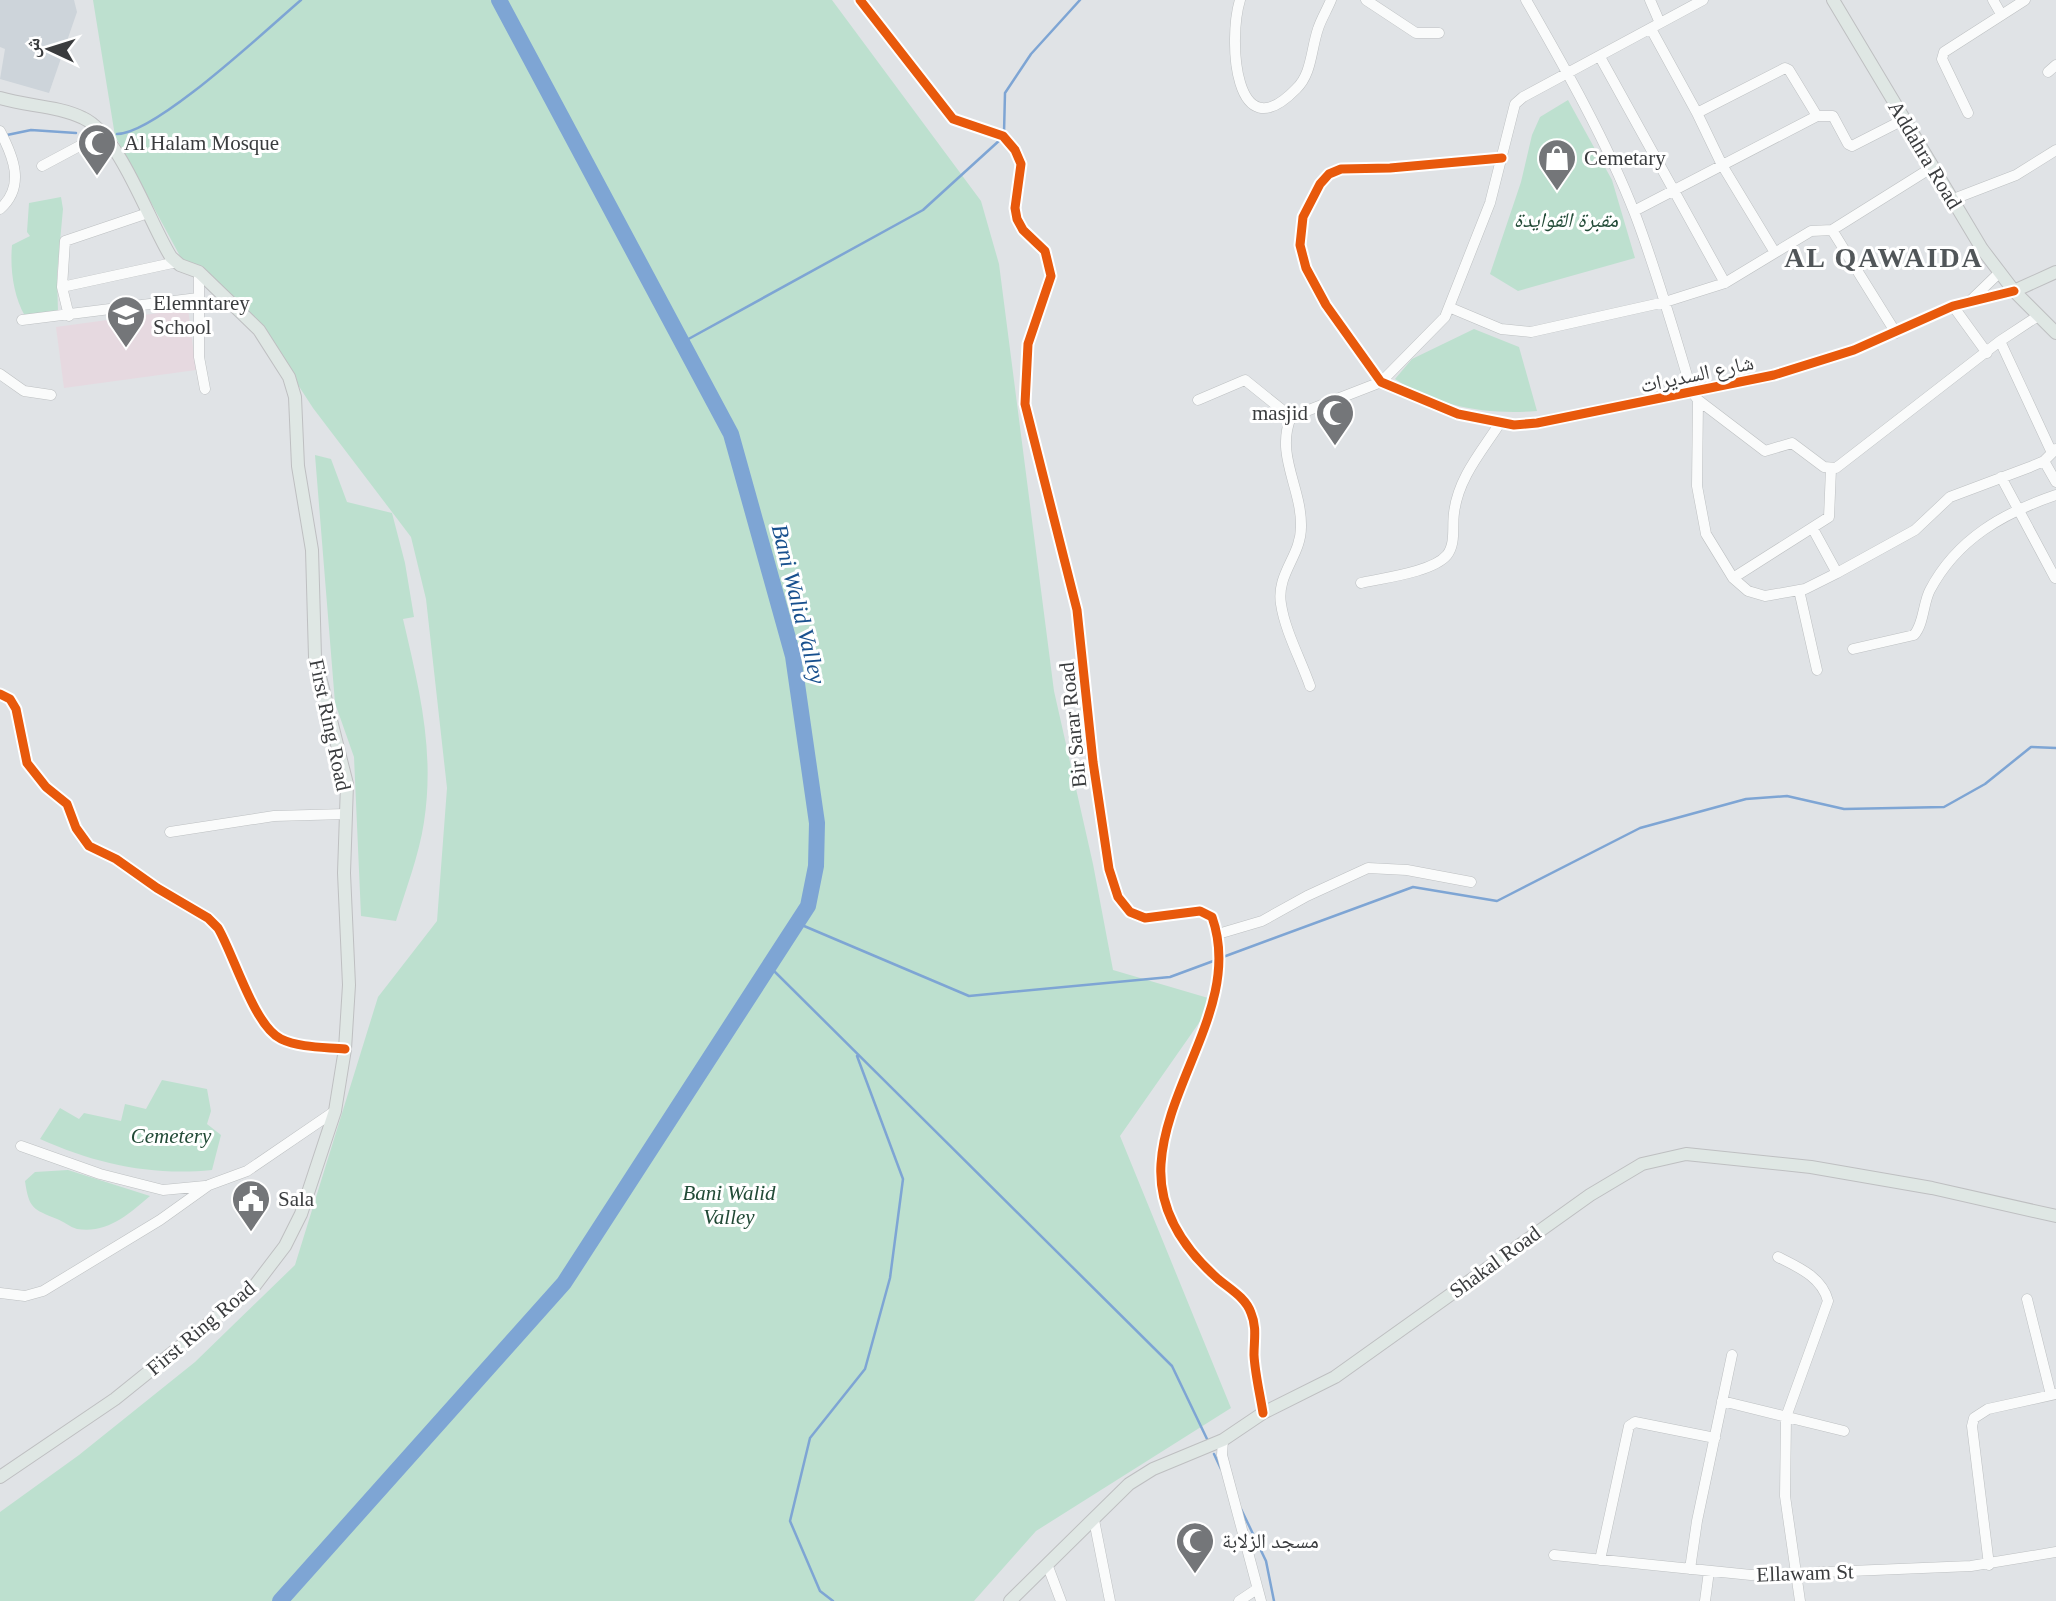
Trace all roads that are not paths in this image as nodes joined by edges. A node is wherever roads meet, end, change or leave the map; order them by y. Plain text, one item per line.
1 (860, 0) edge
2 (1240, 0) edge
3 (1331, 0) edge
4 (1366, 0) edge
5 (1526, 0) edge
6 (1650, 0) edge
7 (1703, 0) edge
8 (1833, 0) edge
9 (1993, 0) edge
10 (2025, 0) edge
11 (2001, 14) junction
12 (1656, 26) junction
13 (1439, 33) dead end
14 (1600, 57) junction
15 (1566, 76) junction
16 (0, 98) edge
17 (1697, 113) junction
18 (1968, 113) dead end
19 (1817, 116) junction
20 (1903, 120) junction
21 (0, 131) edge
22 (102, 134) junction
23 (2056, 150) edge
24 (1502, 158) junction
25 (1722, 165) junction
26 (43, 166) dead end
27 (1931, 168) junction
28 (1675, 190) junction
29 (1951, 200) junction
30 (0, 209) edge
31 (1634, 211) junction
32 (148, 213) junction
33 (1832, 230) junction
34 (1774, 251) junction
35 (177, 262) junction
36 (199, 272) junction
37 (2056, 272) edge
38 (1999, 273) junction
39 (1725, 282) junction
40 (62, 287) junction
41 (2014, 291) junction
42 (198, 299) junction
43 (1970, 301) junction
44 (1665, 302) junction
45 (1953, 306) junction
46 (1451, 308) junction
47 (69, 316) junction
48 (2038, 316) junction
49 (22, 320) dead end
50 (1896, 333) junction
51 (2056, 333) edge
52 (2000, 341) junction
53 (1987, 353) junction
54 (0, 374) edge
55 (1381, 382) junction
56 (205, 389) dead end
57 (51, 395) dead end
58 (1695, 396) junction
59 (1198, 400) dead end
60 (1291, 417) junction
61 (1500, 423) junction
62 (2054, 451) edge
63 (2044, 461) junction
64 (1831, 469) junction
65 (2001, 477) junction
66 (2056, 482) edge
67 (2056, 495) edge
68 (2016, 511) junction
69 (1813, 529) junction
70 (1837, 573) junction
71 (1733, 578) junction
72 (2055, 578) edge
73 (1361, 583) dead end
74 (1799, 590) junction
75 (1853, 649) dead end
76 (1817, 670) dead end
77 (1310, 686) dead end
78 (0, 694) edge
79 (346, 814) junction
80 (170, 832) dead end
81 (1471, 882) dead end
82 (1218, 934) junction
83 (345, 1049) junction
84 (335, 1111) junction
85 (21, 1146) dead end
86 (209, 1185) junction
87 (2056, 1216) edge
88 (1778, 1256) dead end
89 (0, 1293) edge
90 (2027, 1299) dead end
91 (1732, 1355) dead end
92 (2054, 1394) edge
93 (1722, 1401) junction
94 (1263, 1413) junction
95 (1786, 1417) junction
96 (1844, 1431) dead end
97 (1715, 1438) junction
98 (1223, 1440) junction
99 (0, 1477) edge
100 (1094, 1520) junction
101 (2056, 1552) edge
102 (1554, 1555) dead end
103 (1600, 1560) junction
104 (1047, 1564) junction
105 (1989, 1564) junction
106 (1690, 1569) junction
107 (1709, 1571) junction
108 (1798, 1575) junction
109 (1257, 1589) junction
110 (1014, 1599) edge
111 (1061, 1601) edge
112 (1110, 1601) edge
113 (1239, 1601) edge
114 (1261, 1601) edge
115 (1705, 1601) edge
116 (1800, 1601) edge

1 - 82 street, Bir Sarar Road
2 - 3 street
4 - 13 street
5 - 15 street
6 - 12 street
7 - 12 street
8 - 20 main road, Addahra Road
9 - 11 street
10 - 11 street
11 - 18 street
12 - 14 street
12 - 17 street
14 - 15 street
14 - 28 street
15 - 24 street
15 - 31 street
16 - 22 main road
17 - 19 street
17 - 25 street
19 - 20 street
19 - 25 street
20 - 27 main road, Addahra Road
21 - 30 street
22 - 26 street
22 - 32 main road
23 - 29 street
24 - 46 street
24 - 55 street
25 - 28 street
25 - 34 street
27 - 29 main road, Addahra Road
27 - 33 street
28 - 31 street
28 - 39 street
29 - 38 main road, Addahra Road
31 - 44 street
32 - 35 main road
32 - 40 street
33 - 34 street
33 - 50 street
34 - 39 street
35 - 36 main road, First Ring Road
35 - 40 street
36 - 42 street
36 - 79 main road, First Ring Road
37 - 41 main road
38 - 41 main road, Addahra Road
38 - 43 street, شارع السديرات
39 - 44 street
40 - 47 street
41 - 43 street, شارع السديرات
41 - 48 main road, Addahra Road
42 - 47 street
42 - 56 street
43 - 45 street, شارع السديرات
44 - 46 street
44 - 58 street
45 - 50 street, شارع السديرات
45 - 53 street
46 - 55 street
47 - 49 street
48 - 51 main road, Addahra Road
48 - 52 street
50 - 58 street, شارع السديرات
52 - 53 street
52 - 62 street
53 - 64 street
54 - 57 street
55 - 60 street
55 - 61 street, شارع السديرات
58 - 61 street, شارع السديرات
58 - 64 street
58 - 71 street
59 - 60 street
60 - 77 street
61 - 73 street
62 - 63 street
63 - 65 street
63 - 66 street
64 - 69 street
65 - 68 street
65 - 70 street
67 - 68 street
68 - 72 street
68 - 75 street
69 - 70 street
69 - 71 street
70 - 74 street
71 - 74 street
74 - 76 street
78 - 83 street
79 - 80 street
79 - 83 main road, First Ring Road
81 - 82 street
82 - 94 street
83 - 84 main road, First Ring Road
84 - 86 street
84 - 99 main road, First Ring Road
85 - 86 street
86 - 89 street
87 - 94 main road, Shakal Road
88 - 95 street
90 - 92 street
91 - 93 street
92 - 105 street
93 - 95 street
93 - 97 street
94 - 98 main road, Shakal Road
95 - 96 street
95 - 108 street
97 - 103 street
97 - 106 street
98 - 100 main road, Shakal Road
98 - 109 street
100 - 104 main road, Shakal Road
100 - 112 street
101 - 105 street, Ellawam St
102 - 103 street, Ellawam St
103 - 106 street, Ellawam St
104 - 110 main road, Shakal Road
104 - 111 street
105 - 108 street, Ellawam St
106 - 107 street, Ellawam St
107 - 108 street, Ellawam St
107 - 115 street
108 - 116 street
109 - 113 street
109 - 114 street

